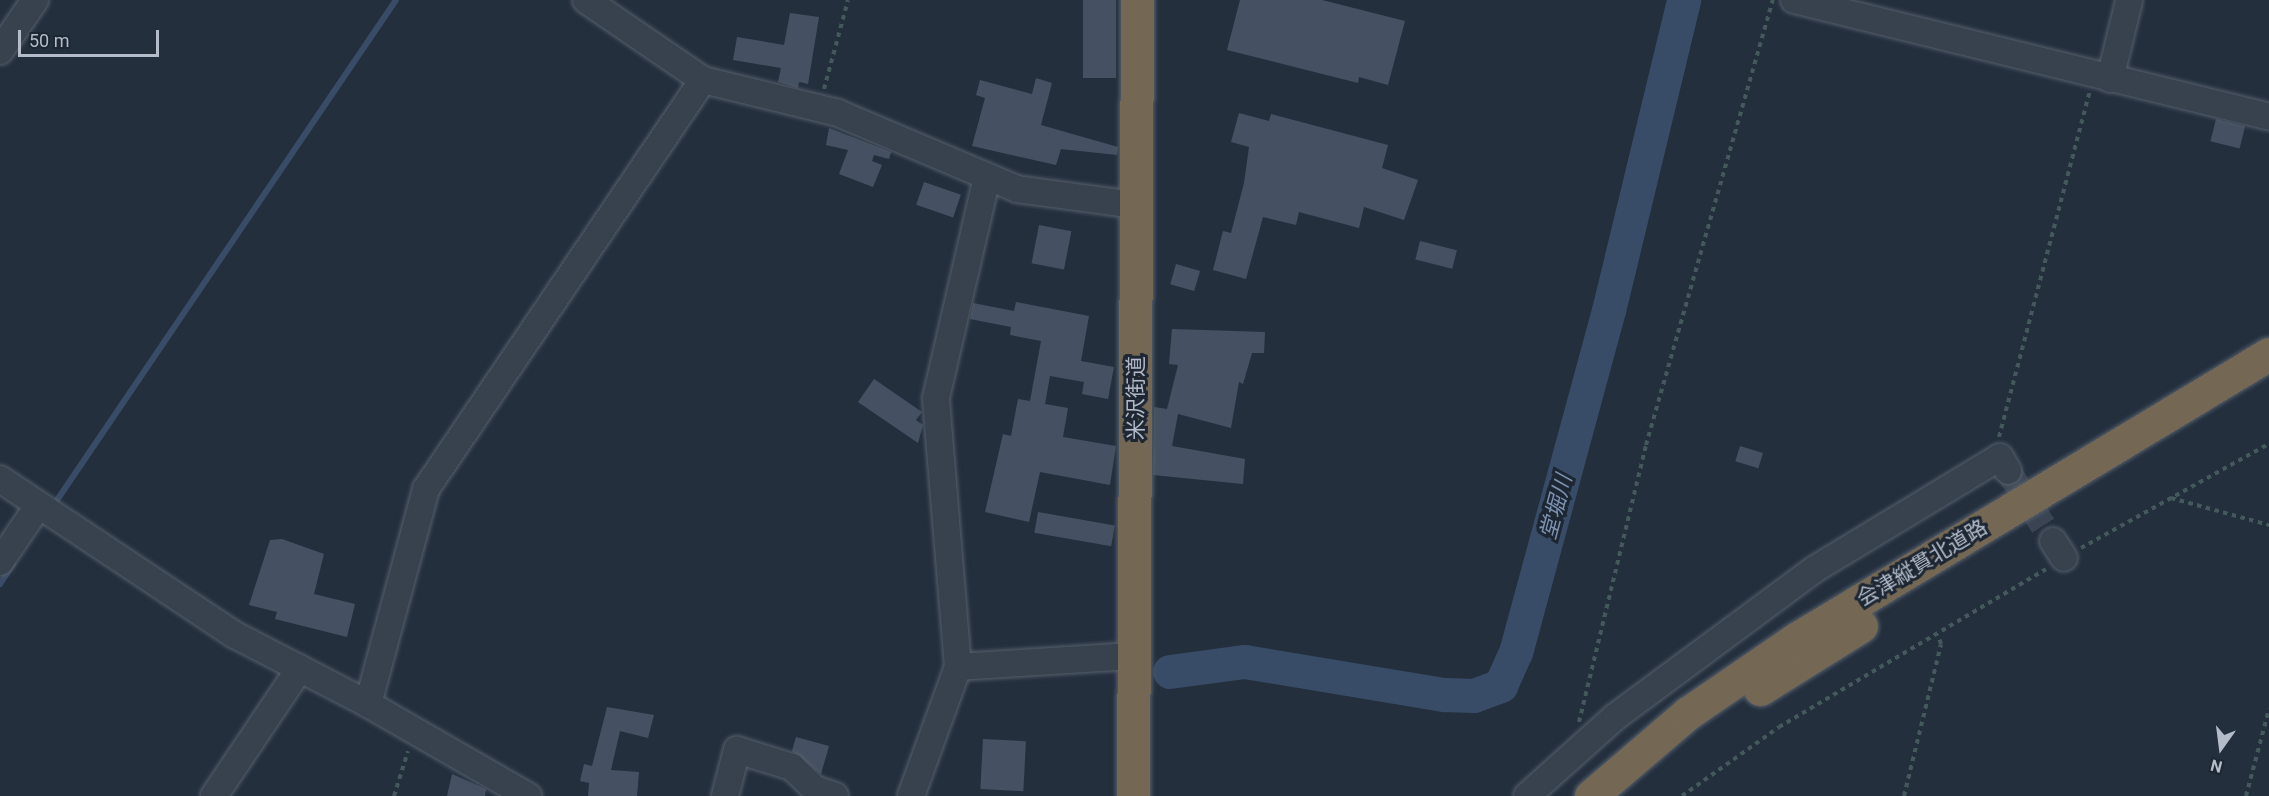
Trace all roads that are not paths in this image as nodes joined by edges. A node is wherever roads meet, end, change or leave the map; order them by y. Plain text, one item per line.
1 (35, 0) edge
2 (586, 0) edge
3 (1137, 0) edge
4 (1794, 0) edge
5 (2128, 1) edge
6 (0, 51) edge
7 (2102, 77) junction
8 (703, 80) junction
9 (2269, 117) edge
10 (986, 182) dead end
11 (1136, 205) junction
12 (2269, 354) edge
13 (2269, 381) edge
14 (2004, 464) road end
15 (0, 480) edge
16 (38, 506) junction
17 (0, 562) edge
18 (1135, 656) junction
19 (958, 667) junction
20 (300, 668) junction
21 (368, 704) junction
22 (214, 796) edge
23 (528, 796) edge
24 (725, 796) edge
25 (835, 796) edge
26 (911, 796) edge
27 (1133, 796) edge
28 (1527, 796) edge
29 (1591, 796) edge
30 (1623, 796) edge

1 - 6 street
2 - 8 street
3 - 11 highway, 米沢街道
4 - 7 street
5 - 7 street
7 - 9 street
8 - 11 street
8 - 21 street
10 - 19 street
11 - 18 highway, 米沢街道
12 - 29 highway, 会津縦貫北道路
13 - 30 highway, 会津縦貫北道路
14 - 28 street
15 - 16 street
16 - 17 street
16 - 20 street
18 - 19 street
18 - 27 highway, 米沢街道
19 - 26 street
20 - 21 street
20 - 22 street
21 - 23 street
24 - 25 street

